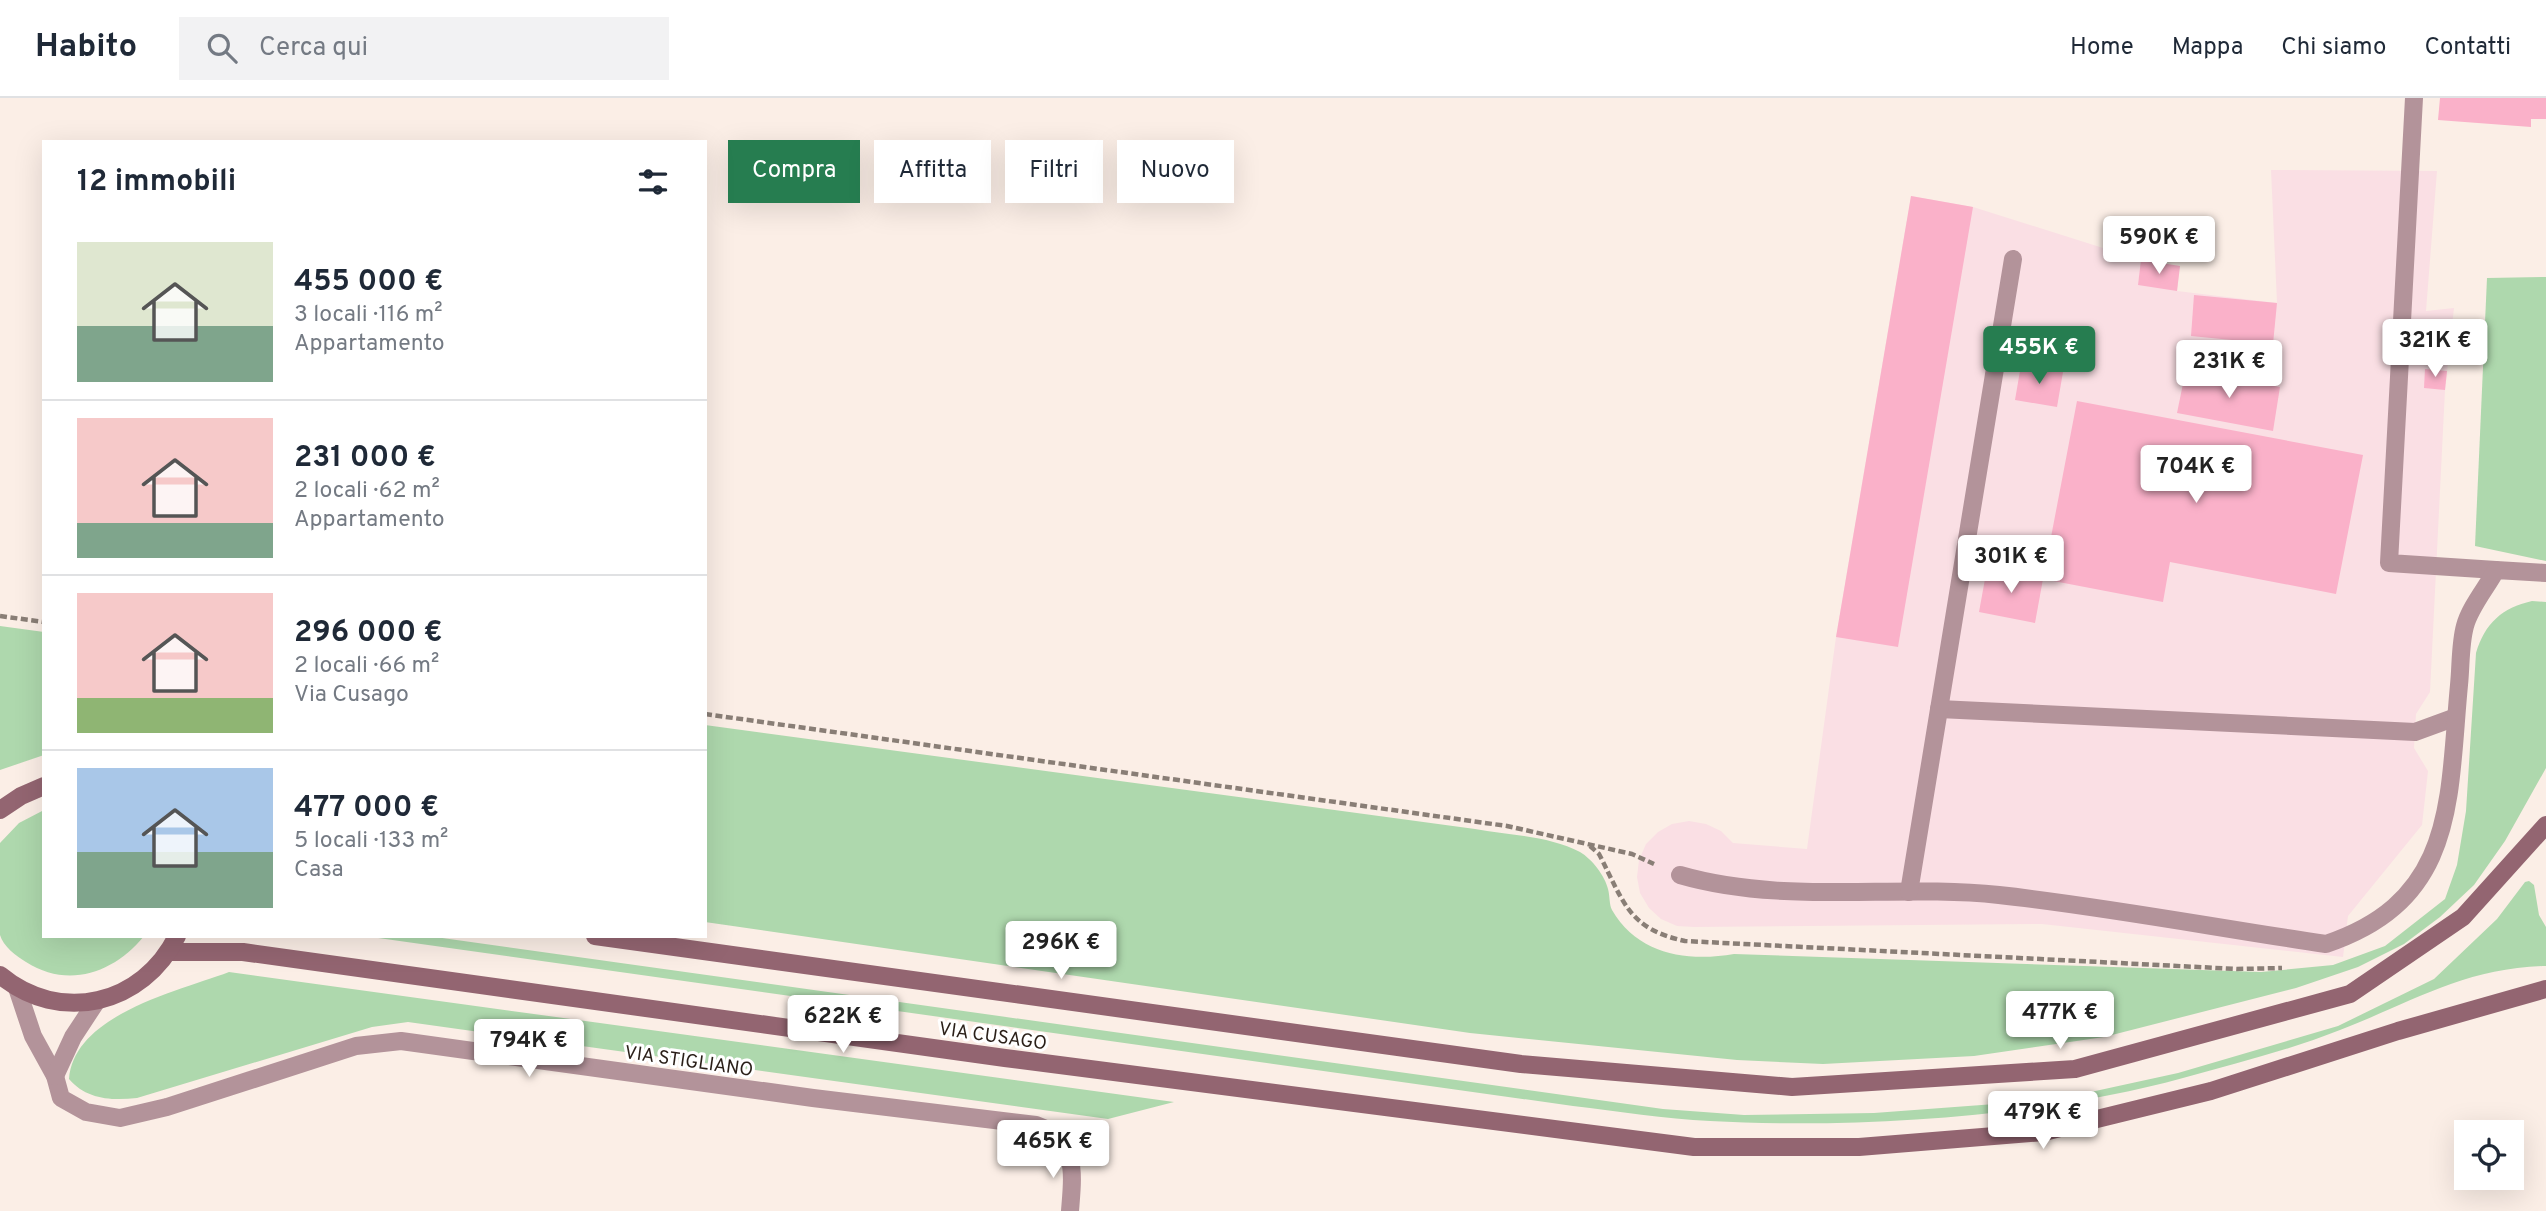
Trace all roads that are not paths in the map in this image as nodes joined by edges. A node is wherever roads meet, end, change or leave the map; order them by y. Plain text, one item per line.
1 (2414, 98) edge
2 (2013, 259) dead end
3 (2496, 570) junction
4 (2546, 573) edge
5 (1939, 709) junction
6 (2456, 717) junction
7 (42, 787) edge
8 (0, 810) edge
9 (2545, 835) edge
10 (1680, 875) road end
11 (1909, 892) junction
12 (610, 938) edge
13 (173, 944) edge
14 (0, 975) edge
15 (17, 988) junction
16 (2546, 989) edge
17 (96, 1002) junction
18 (55, 1076) junction
19 (1070, 1211) edge

1 - 3 street
2 - 5 street
3 - 4 street
3 - 6 street
5 - 6 street
5 - 11 street
6 - 11 street
7 - 8 main road
9 - 12 main road
10 - 11 street
13 - 16 main road, VIA CUSAGO
13 - 17 main road, VIA CUSAGO
14 - 15 main road, VIA CUSAGO
15 - 17 main road, VIA CUSAGO
15 - 18 street
17 - 18 street
18 - 19 street, VIA STIGLIANO

